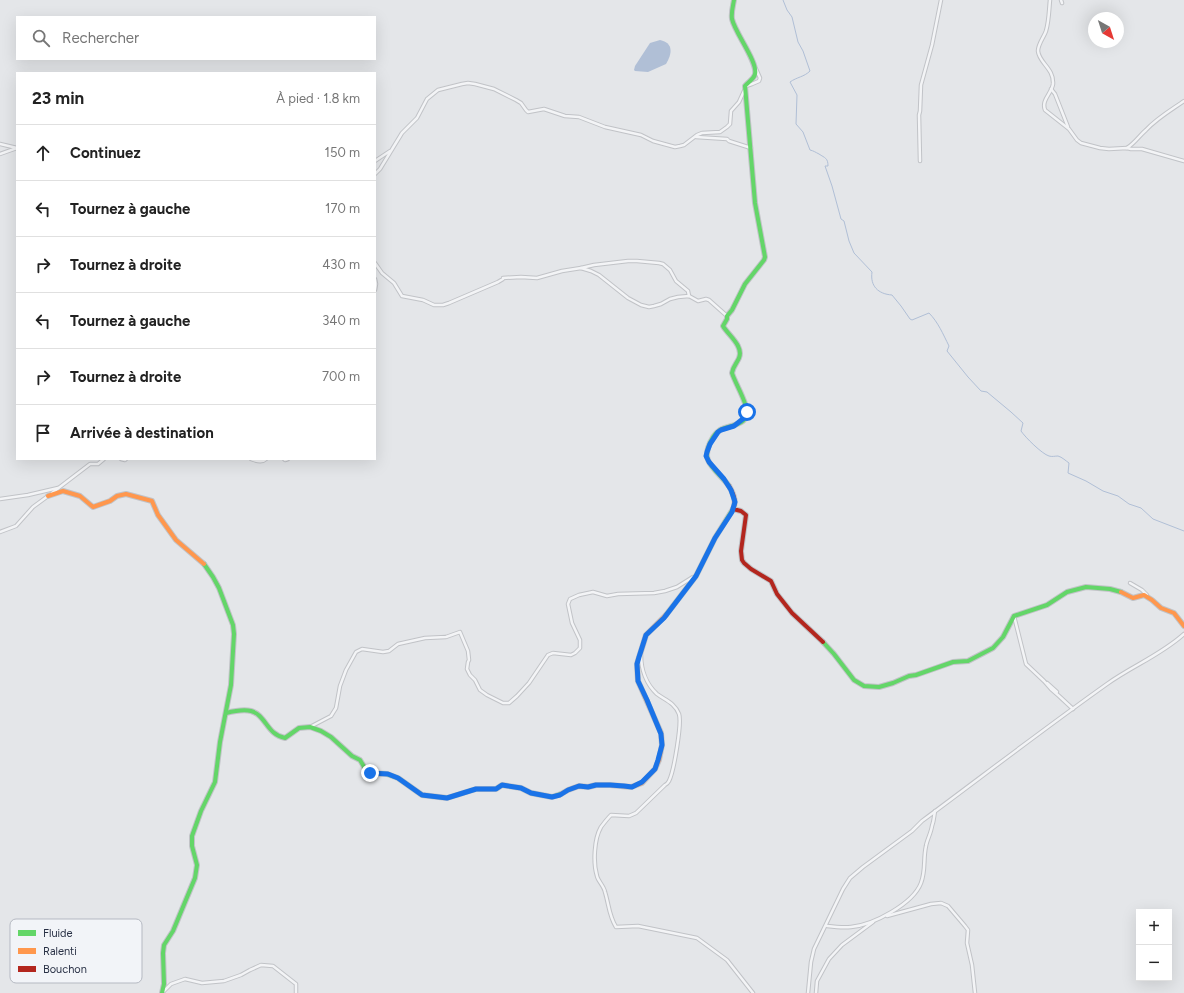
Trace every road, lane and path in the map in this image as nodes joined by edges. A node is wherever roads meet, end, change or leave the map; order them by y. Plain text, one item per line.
1 (734, 0) edge
2 (941, 0) edge
3 (1050, 0) edge
4 (754, 67) junction
5 (745, 86) junction
6 (1051, 89) junction
7 (1184, 101) edge
8 (1069, 129) junction
9 (696, 137) junction
10 (0, 144) edge
11 (394, 146) junction
12 (16, 148) edge
13 (16, 148) edge
14 (751, 148) junction
15 (1127, 148) junction
16 (0, 154) edge
17 (376, 160) edge
18 (920, 161) dead end
19 (1184, 161) edge
20 (376, 173) edge
21 (376, 264) edge
22 (582, 268) junction
23 (689, 296) junction
24 (727, 316) junction
25 (103, 460) edge
26 (61, 488) junction
27 (48, 496) junction
28 (0, 499) edge
29 (733, 509) junction
30 (0, 532) edge
31 (696, 576) junction
32 (1130, 582) dead end
33 (1148, 597) junction
34 (1014, 616) junction
35 (1184, 626) edge
36 (1184, 634) edge
37 (641, 653) junction
38 (1073, 709) junction
39 (226, 713) junction
40 (310, 727) junction
41 (936, 811) junction
42 (884, 917) junction
43 (876, 920) junction
44 (827, 926) junction
45 (162, 993) edge
46 (296, 993) edge
47 (753, 993) edge
48 (808, 993) edge
49 (816, 993) edge
50 (975, 993) edge

1 - 4 street
2 - 18 street
3 - 6 street
4 - 5 street
4 - 5 street
5 - 9 street
5 - 14 street
6 - 8 street
6 - 8 street
7 - 15 street
8 - 15 street
9 - 11 street
9 - 14 street
10 - 12 street
11 - 17 street
11 - 20 street
13 - 16 street
14 - 24 street
15 - 19 street
21 - 22 street
22 - 23 street
22 - 23 street
23 - 24 street
24 - 29 street
25 - 26 street
26 - 27 street
26 - 28 street
27 - 30 street
27 - 39 street
29 - 31 street
29 - 34 street
31 - 37 street
31 - 40 street
32 - 33 street
33 - 34 street
33 - 35 street
34 - 38 street
36 - 38 street
37 - 40 street
37 - 47 street
38 - 41 street
39 - 40 street
39 - 45 street
41 - 42 street
41 - 44 street
42 - 43 street
42 - 50 street
43 - 44 street
43 - 49 street
44 - 48 street
45 - 46 street

